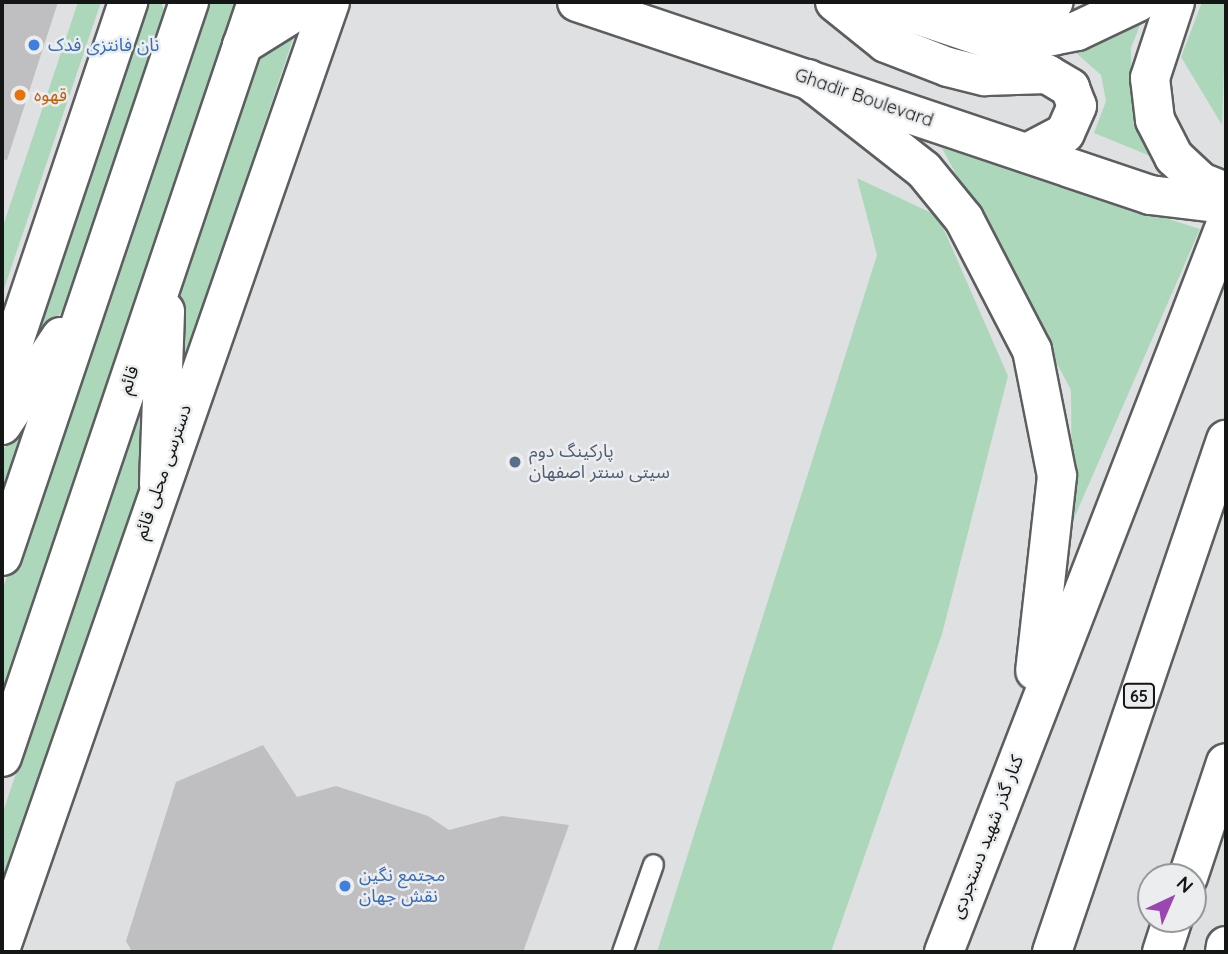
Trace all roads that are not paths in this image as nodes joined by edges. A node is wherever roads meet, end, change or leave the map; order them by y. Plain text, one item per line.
1 (128, 2) edge
2 (257, 2) edge
3 (311, 2) edge
4 (330, 2) edge
5 (577, 2) edge
6 (835, 2) edge
7 (879, 2) edge
8 (960, 2) edge
9 (1054, 2) edge
10 (1138, 2) edge
11 (1175, 2) edge
12 (182, 9) edge
13 (242, 45) junction
14 (808, 79) junction
15 (1027, 153) junction
16 (1226, 192) edge
17 (1226, 204) edge
18 (1226, 224) edge
19 (167, 269) junction
20 (90, 295) junction
21 (2, 376) edge
22 (2, 425) edge
23 (1226, 440) edge
24 (159, 484) junction
25 (2, 556) edge
26 (1030, 722) junction
27 (2, 757) edge
28 (1226, 763) edge
29 (1193, 863) edge
30 (653, 864) dead end
31 (1169, 933) edge
32 (2, 944) edge
33 (1226, 946) edge
34 (622, 952) edge
35 (944, 952) edge
36 (1052, 952) edge
37 (1162, 952) edge
38 (1225, 952) edge

1 - 21 main road
2 - 13 main road, قائم
3 - 13 main road
4 - 24 main road, دسترسی محلی قائم
5 - 14 main road, Ghadir Boulevard
6 - 15 main road
7 - 10 main road
8 - 9 main road
11 - 16 main road
12 - 20 main road
13 - 19 main road, قائم
14 - 15 main road, Ghadir Boulevard
14 - 26 main road
15 - 17 main road, Ghadir Boulevard
18 - 26 main road
19 - 24 main road
19 - 27 main road, قائم
20 - 22 main road
20 - 25 main road
23 - 36 main road, 65
24 - 32 main road, دسترسی محلی قائم
26 - 35 main road, کنار گذر شهید دستجردی
28 - 29 main road
30 - 34 lane
31 - 37 main road
33 - 38 main road

